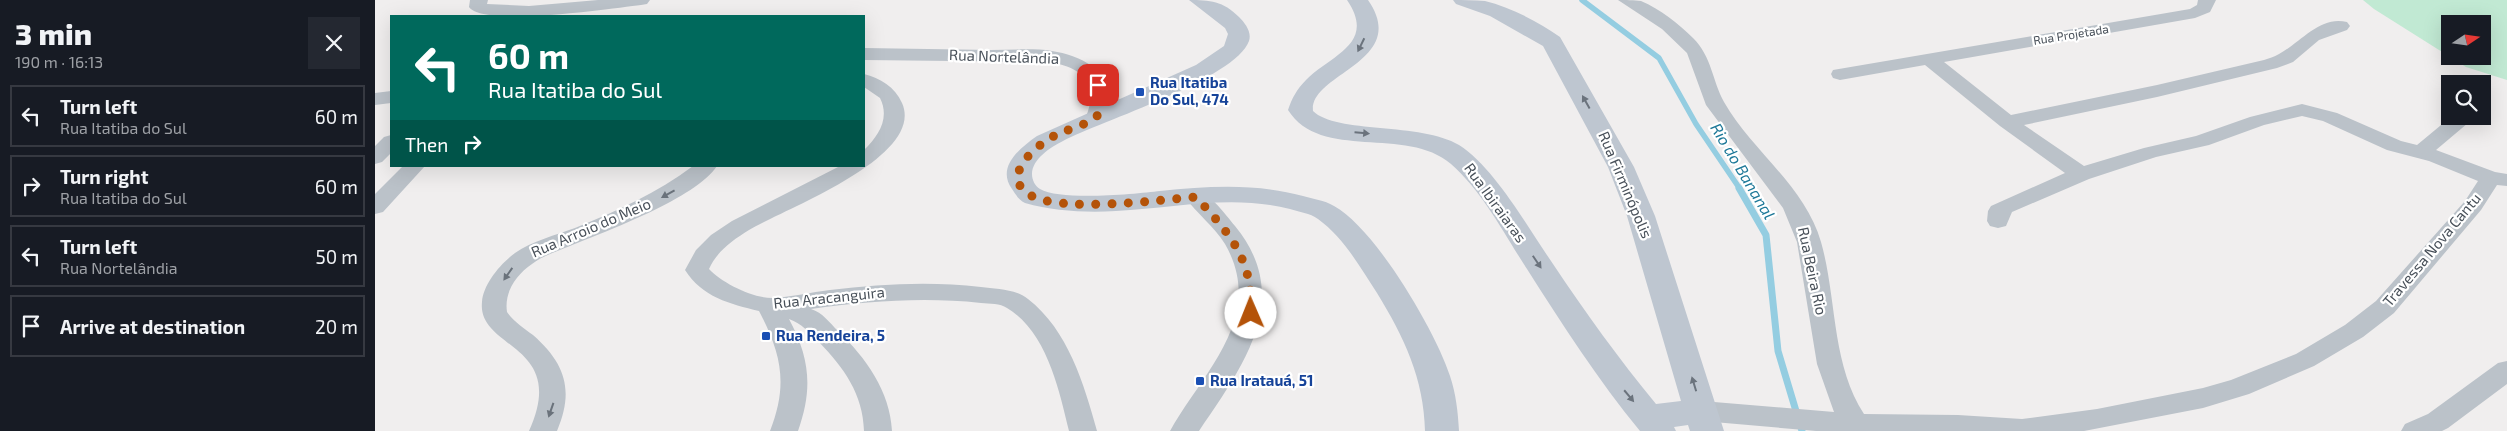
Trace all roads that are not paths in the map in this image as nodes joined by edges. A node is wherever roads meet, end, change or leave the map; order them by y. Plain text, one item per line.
1 (479, 0) edge
2 (641, 0) edge
3 (1199, 0) edge
4 (1357, 0) edge
5 (1463, 0) edge
6 (1627, 0) edge
7 (2207, 0) edge
8 (2341, 26) dead end
9 (865, 54) edge
10 (1929, 59) junction
11 (1840, 74) dead end
12 (865, 81) edge
13 (390, 97) edge
14 (375, 99) edge
15 (1096, 117) junction
16 (2007, 122) junction
17 (2454, 125) edge
18 (390, 142) edge
19 (2421, 152) junction
20 (375, 158) edge
21 (865, 159) edge
22 (414, 167) edge
23 (706, 167) edge
24 (854, 167) edge
25 (2081, 174) junction
26 (2499, 178) edge
27 (1196, 197) junction
28 (375, 207) edge
29 (1998, 221) dead end
30 (769, 306) junction
31 (2507, 370) edge
32 (1712, 418) edge
33 (1653, 425) edge
34 (1857, 427) edge
35 (543, 431) edge
36 (783, 431) edge
37 (878, 431) edge
38 (1083, 431) edge
39 (1184, 431) edge
40 (1442, 431) edge
41 (2415, 431) edge

1 - 2 street
3 - 15 main road
4 -> 33 main road, Rua Ibiraiaras
32 -> 5 main road, Rua Firminópolis
6 - 34 street, Rua Beira Rio
7 - 10 street, Rua Projetada
8 - 16 street
9 - 15 street, Rua Nortelândia
10 - 11 street
10 - 16 street
12 - 21 street
13 - 14 street
15 - 27 main road
16 - 25 street
17 - 19 street
18 - 20 street
19 - 25 street
19 - 26 street
22 - 28 street
23 -> 35 street, Rua Arroio do Meio
24 - 30 street, Rua Aracanguira
25 - 29 street
26 - 34 street, Travessa Nova Cantu
27 - 39 street
27 - 40 main road
30 - 36 street
30 - 37 street
30 - 38 street, Rua Aracanguira
31 - 41 street
32 - 33 main road
32 - 34 street, Travessa Nova Cantu

